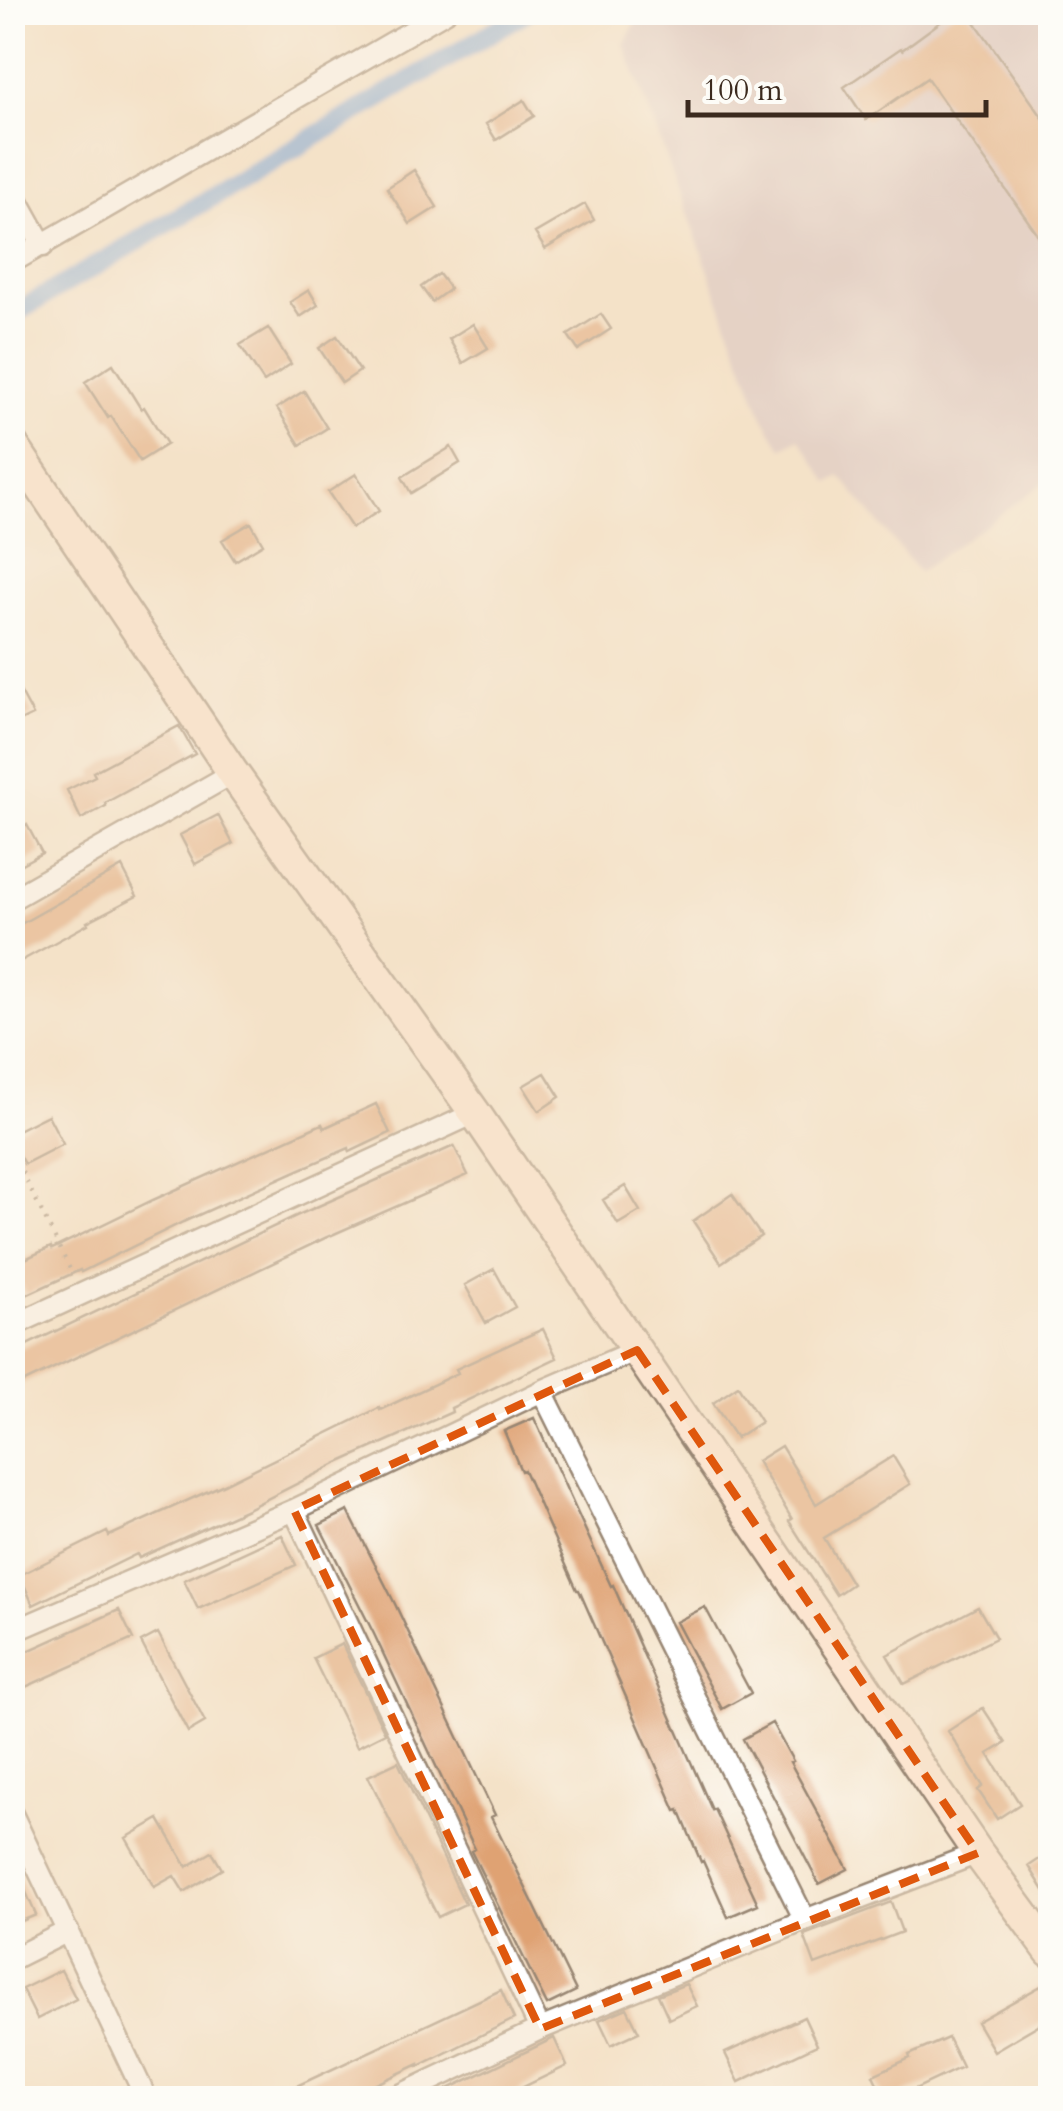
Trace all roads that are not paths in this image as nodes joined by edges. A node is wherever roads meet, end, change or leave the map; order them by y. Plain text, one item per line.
1 (445, 12) edge
2 (12, 190) edge
3 (43, 246) junction
4 (12, 262) edge
5 (12, 444) edge
6 (234, 773) junction
7 (12, 899) edge
8 (475, 1113) junction
9 (12, 1326) edge
10 (637, 1350) junction
11 (542, 1391) junction
12 (294, 1510) junction
13 (12, 1632) edge
14 (12, 1814) edge
15 (978, 1853) junction
16 (805, 1920) junction
17 (68, 1931) junction
18 (1050, 1951) edge
19 (12, 1959) edge
20 (540, 2029) junction
21 (146, 2098) edge
22 (394, 2098) edge

1 - 3 street
2 - 3 street
3 - 4 street
5 - 6 street
6 - 7 street
6 - 8 street
8 - 9 street
8 - 10 street
10 - 11 street
10 - 15 street
11 - 12 street
11 - 16 street
12 - 13 street
12 - 20 street
14 - 17 street
15 - 16 street
15 - 18 street
16 - 20 street
17 - 19 street
17 - 21 street
20 - 22 street

